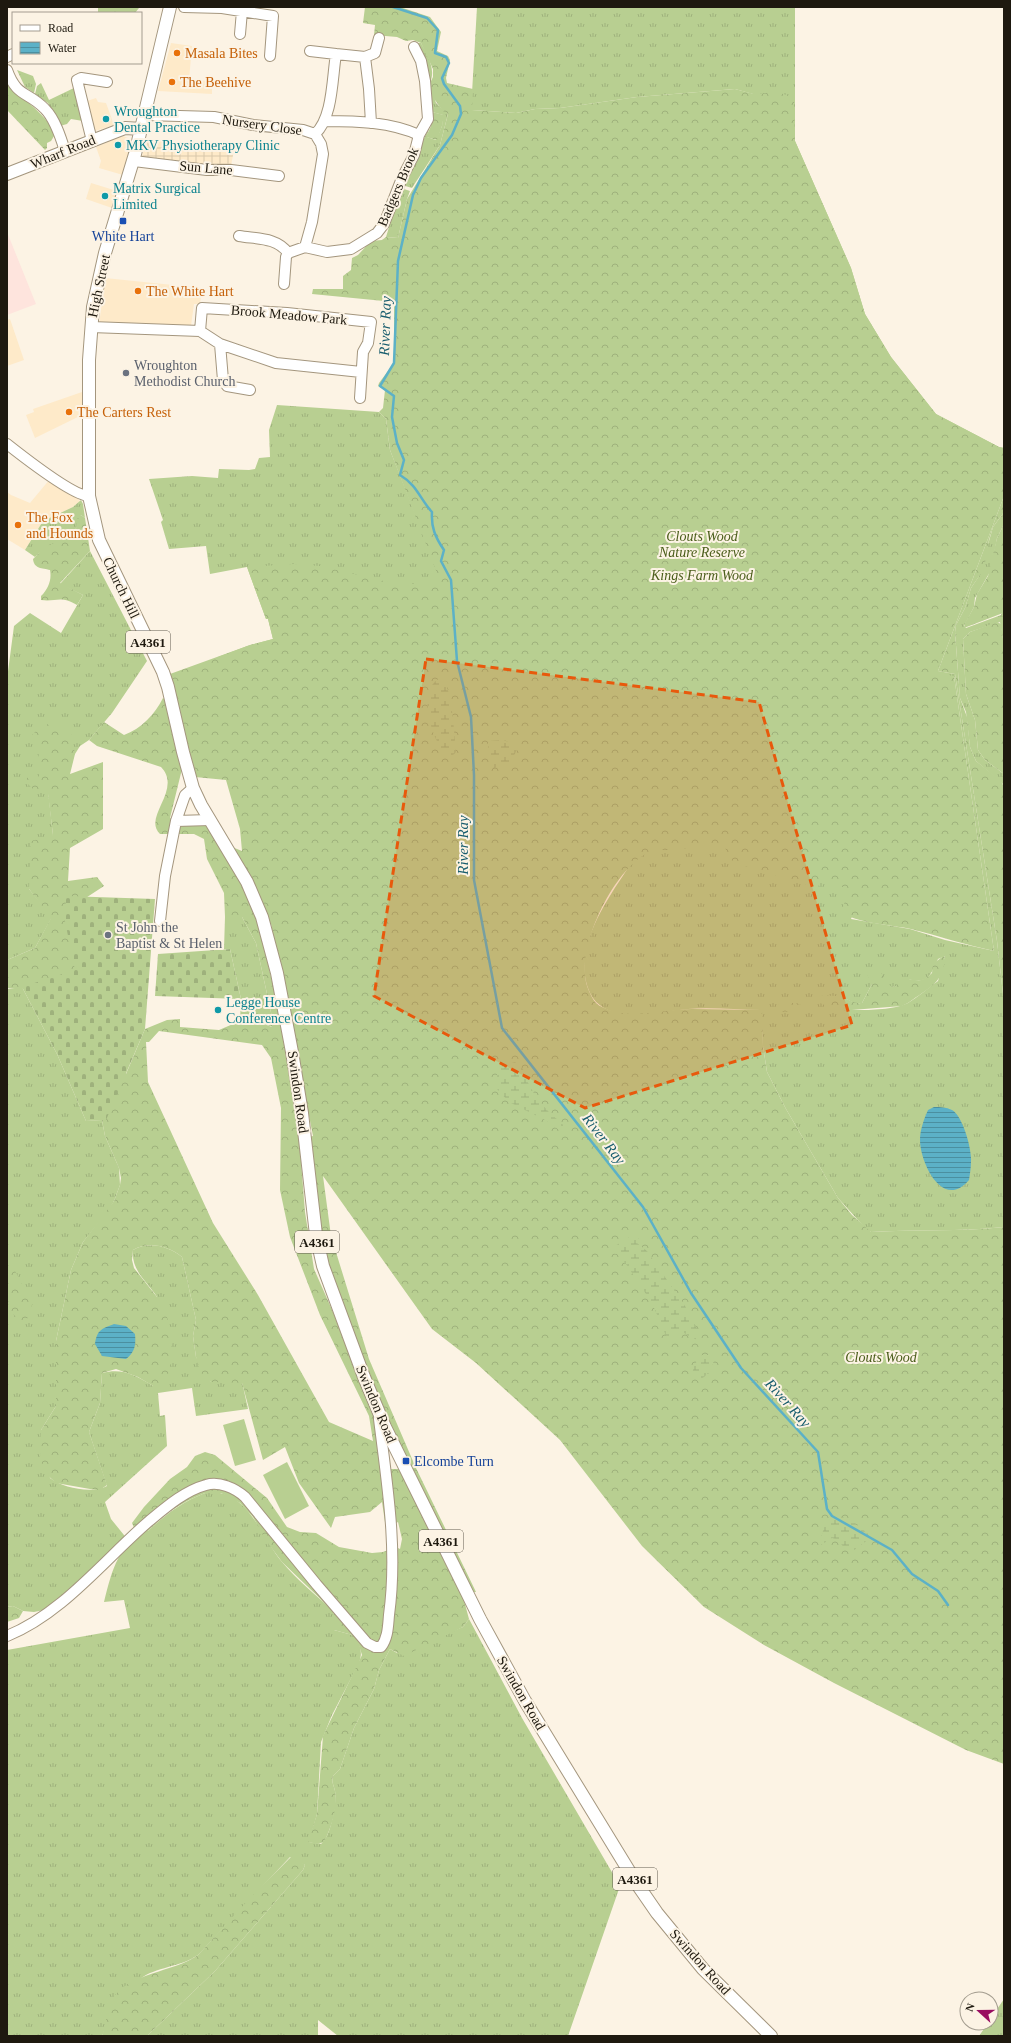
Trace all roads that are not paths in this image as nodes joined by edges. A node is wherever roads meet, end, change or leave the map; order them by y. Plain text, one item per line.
1 (170, 7) edge
2 (184, 7) edge
3 (242, 11) junction
4 (240, 34) dead end
5 (378, 38) dead end
6 (414, 47) dead end
7 (310, 51) dead end
8 (336, 54) junction
9 (270, 56) dead end
10 (365, 57) junction
11 (7, 70) edge
12 (107, 82) dead end
13 (145, 115) junction
14 (325, 121) junction
15 (371, 123) junction
16 (142, 129) junction
17 (315, 134) junction
18 (419, 135) junction
19 (92, 141) junction
20 (65, 151) junction
21 (134, 160) junction
22 (7, 174) edge
23 (279, 176) dead end
24 (239, 236) dead end
25 (305, 247) junction
26 (288, 253) junction
27 (284, 284) dead end
28 (91, 327) junction
29 (200, 331) junction
30 (220, 344) junction
31 (362, 372) junction
32 (250, 390) dead end
33 (360, 398) dead end
34 (7, 444) edge
35 (89, 498) junction
36 (193, 788) junction
37 (210, 820) junction
38 (176, 822) junction
39 (160, 921) dead end
40 (378, 1411) junction
41 (403, 1462) junction
42 (385, 1467) junction
43 (7, 1636) edge
44 (771, 2036) edge

1 - 13 main road, High Street / A4361
2 - 3 street
3 - 4 street
3 - 9 street
5 - 10 street
6 - 18 street, Badgers Brook
7 - 8 street
8 - 10 street
8 - 14 street
10 - 15 street
11 - 20 street
12 - 19 street
13 - 16 main road, High Street / A4361
13 - 17 street, Nursery Close
14 - 15 street, Badgers Brook
14 - 17 street
15 - 18 street, Badgers Brook
16 - 19 main road, Wharf Road
16 - 21 main road, High Street / A4361
17 - 25 street, Nursery Close
18 - 25 street, Badgers Brook
19 - 20 main road, Wharf Road
20 - 22 main road, Wharf Road
21 - 23 street, Sun Lane
21 - 28 main road, High Street / A4361
24 - 26 street
25 - 26 street
26 - 27 street
28 - 29 street
28 - 35 main road, High Street / A4361
29 - 30 street
29 - 31 street, Brook Meadow Park
30 - 31 street
30 - 32 street
31 - 33 street, Brook Meadow Park
34 - 35 street
35 - 36 main road, Church Hill / A4361
36 - 37 main road, Swindon Road / A4361
36 - 38 street
37 - 38 street
37 - 40 main road, Swindon Road / A4361
38 - 39 street
40 - 41 main road, Swindon Road / A4361
40 - 42 street
41 - 42 street
41 - 44 main road, Swindon Road / A4361
42 - 43 street

